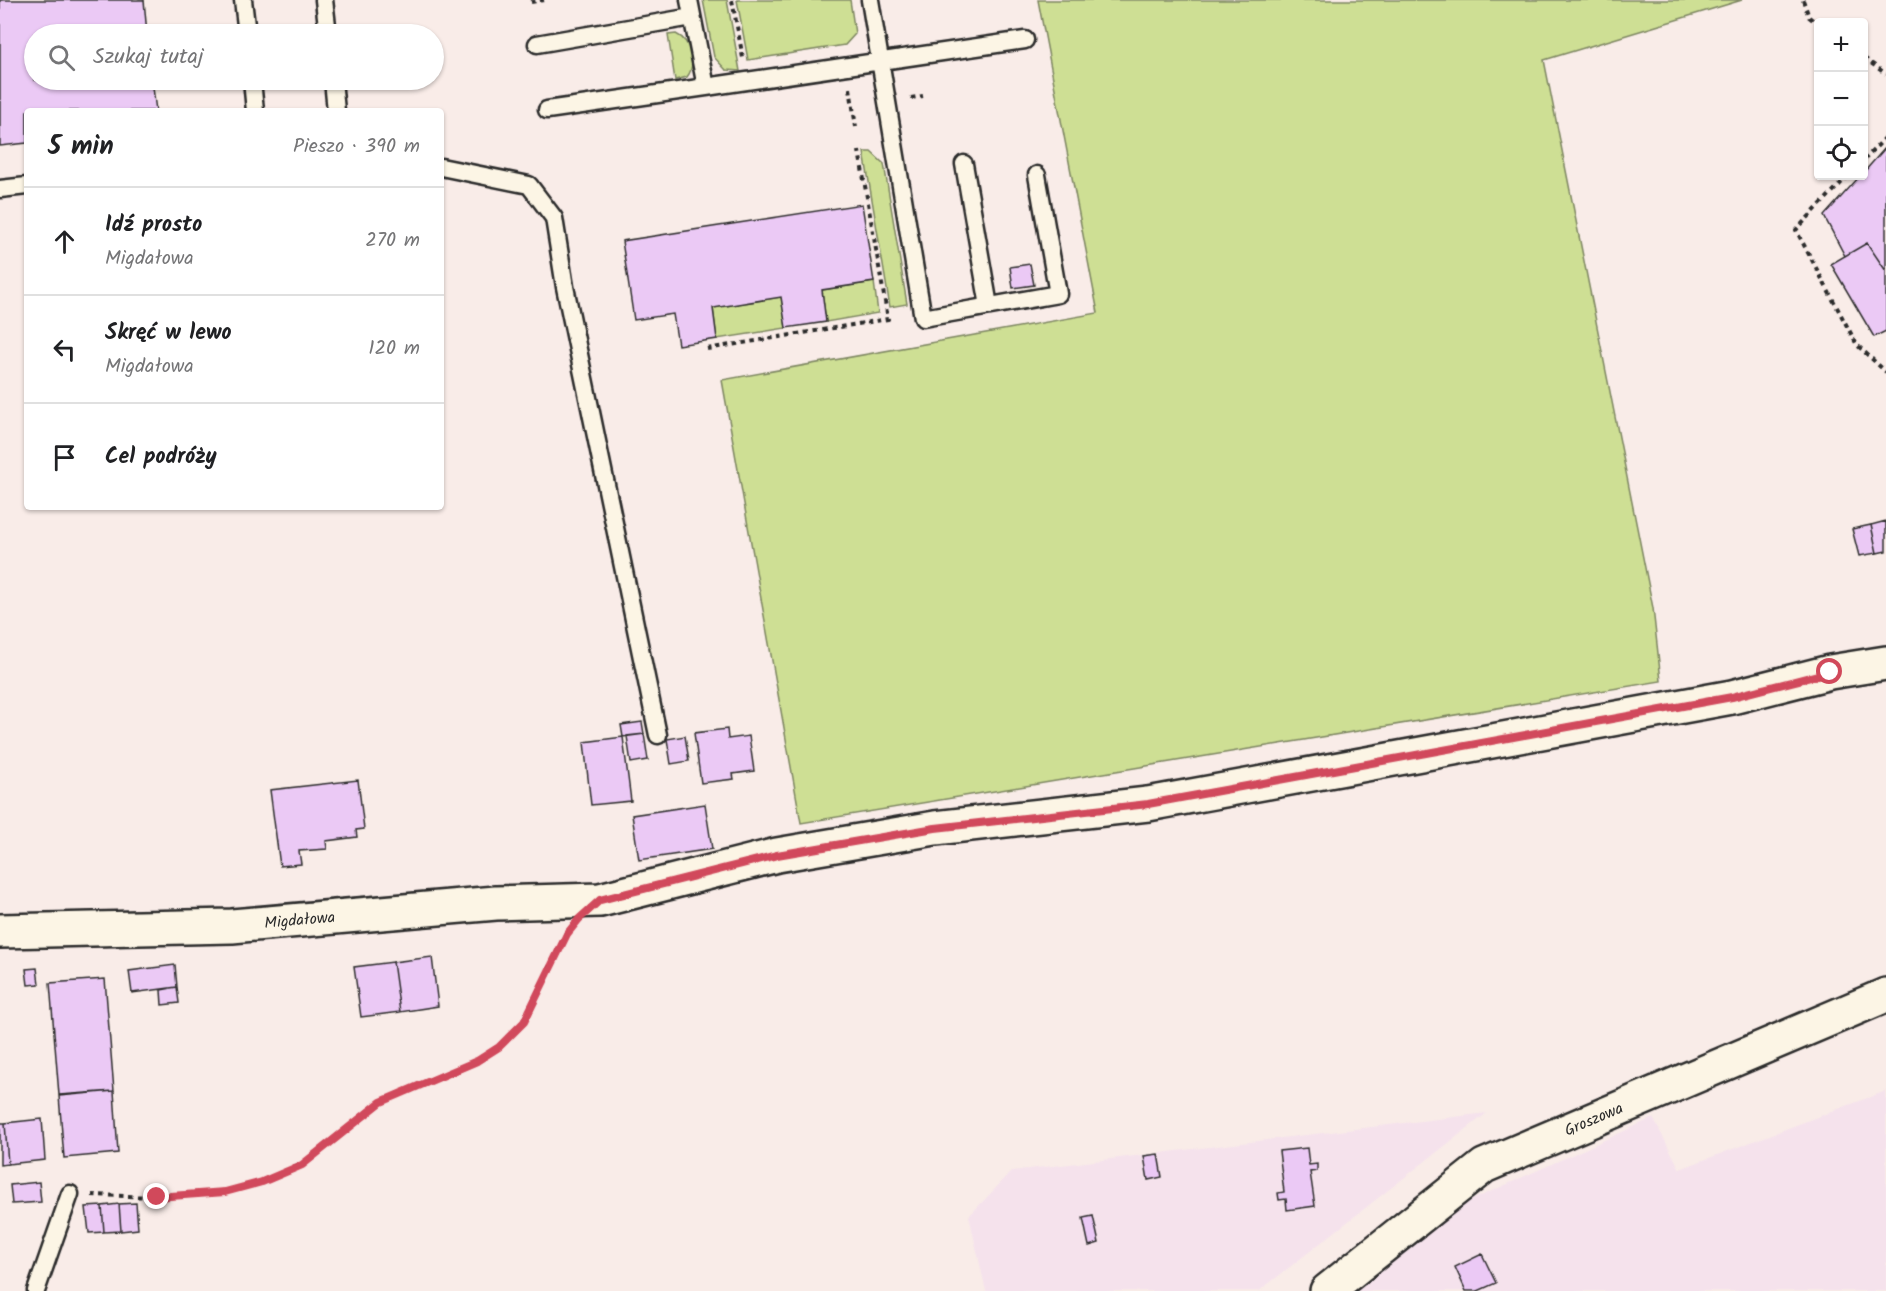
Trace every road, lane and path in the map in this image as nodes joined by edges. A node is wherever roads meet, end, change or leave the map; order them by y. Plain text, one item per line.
1 (243, 0) edge
2 (324, 0) edge
3 (544, 0) edge
4 (689, 0) edge
5 (732, 0) edge
6 (870, 0) edge
7 (1803, 0) edge
8 (531, 2) dead end
9 (692, 17) junction
10 (1814, 21) edge
11 (246, 24) edge
12 (327, 24) edge
13 (1025, 40) dead end
14 (537, 44) dead end
15 (881, 61) junction
16 (1868, 61) edge
17 (744, 66) dead end
18 (1886, 74) edge
19 (849, 81) dead end
20 (706, 87) junction
21 (253, 90) edge
22 (334, 90) edge
23 (255, 108) edge
24 (336, 108) edge
25 (547, 110) dead end
26 (856, 127) dead end
27 (1886, 137) edge
28 (859, 151) dead end
29 (1868, 155) edge
30 (964, 164) dead end
31 (444, 168) edge
32 (1037, 175) dead end
33 (1844, 180) edge
34 (24, 186) edge
35 (0, 189) edge
36 (989, 306) junction
37 (707, 349) dead end
38 (1886, 372) edge
39 (1886, 663) edge
40 (658, 735) dead end
41 (600, 900) junction
42 (0, 931) edge
43 (1886, 995) edge
44 (70, 1194) joint
45 (36, 1291) edge
46 (1327, 1291) edge

1 - 11 lane
2 - 12 lane
3 - 8 path
4 - 9 lane
5 - 17 path
6 - 15 lane
7 - 10 path
9 - 14 lane
9 - 20 lane
13 - 15 lane
15 - 20 lane
15 - 36 lane
16 - 18 path
19 - 26 path
20 - 25 lane
21 - 23 lane
22 - 24 lane
27 - 29 path
28 - 37 path
30 - 36 lane
31 - 40 lane
32 - 36 lane
33 - 38 path
34 - 35 lane
39 - 41 street, Migdałowa
41 - 42 street, Migdałowa
41 - 44 path
43 - 46 street, Groszowa
44 - 45 lane

